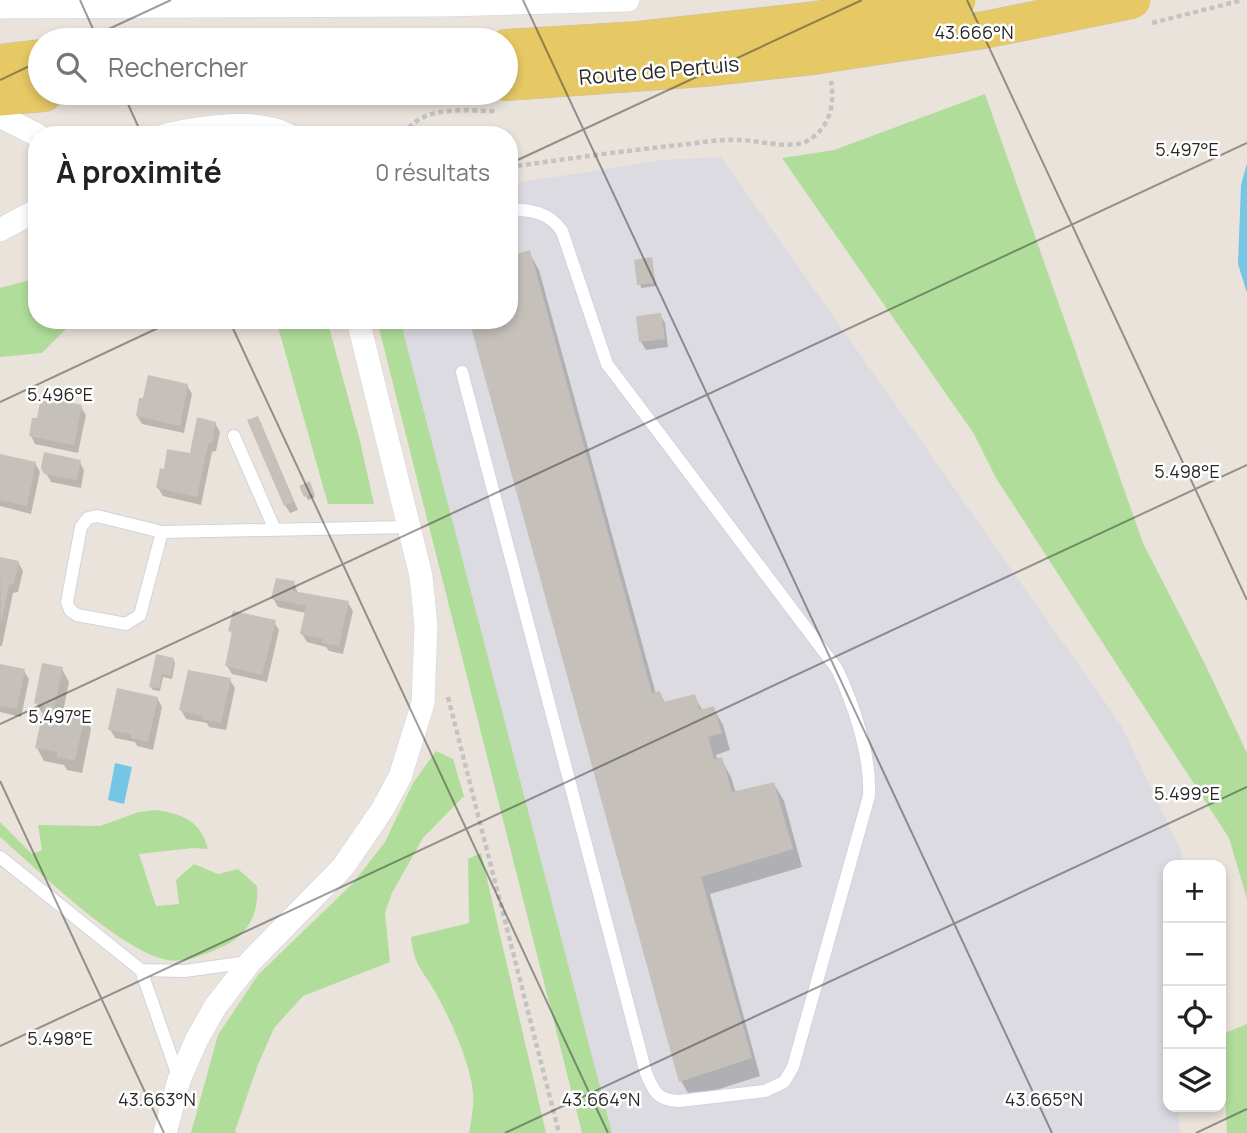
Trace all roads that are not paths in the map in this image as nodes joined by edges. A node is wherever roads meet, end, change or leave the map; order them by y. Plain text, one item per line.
1 (628, 0) edge
2 (957, 0) edge
3 (1132, 0) edge
4 (0, 7) edge
5 (518, 47) edge
6 (817, 52) junction
7 (28, 60) edge
8 (0, 63) edge
9 (518, 81) edge
10 (28, 94) edge
11 (0, 97) edge
12 (0, 116) edge
13 (28, 130) edge
14 (518, 209) edge
15 (28, 216) edge
16 (0, 230) edge
17 (360, 329) edge
18 (462, 372) dead end
19 (234, 436) dead end
20 (408, 527) junction
21 (275, 530) junction
22 (162, 532) junction
23 (0, 858) edge
24 (250, 962) junction
25 (141, 970) junction
26 (179, 1080) junction
27 (165, 1133) edge

1 - 4 street
2 - 6 main road, bridge
3 - 6 main road, bridge
5 - 6 main road, Route de Pertuis
6 - 9 main road, Route de Pertuis
7 - 8 main road
10 - 11 main road
12 - 13 street
14 - 18 lane
15 - 16 street
17 - 20 street
19 - 21 lane
20 - 21 lane
20 - 24 street
21 - 22 lane
22 - 22 lane
23 - 25 lane
24 - 25 lane
24 - 26 street
25 - 26 lane
26 - 27 street

